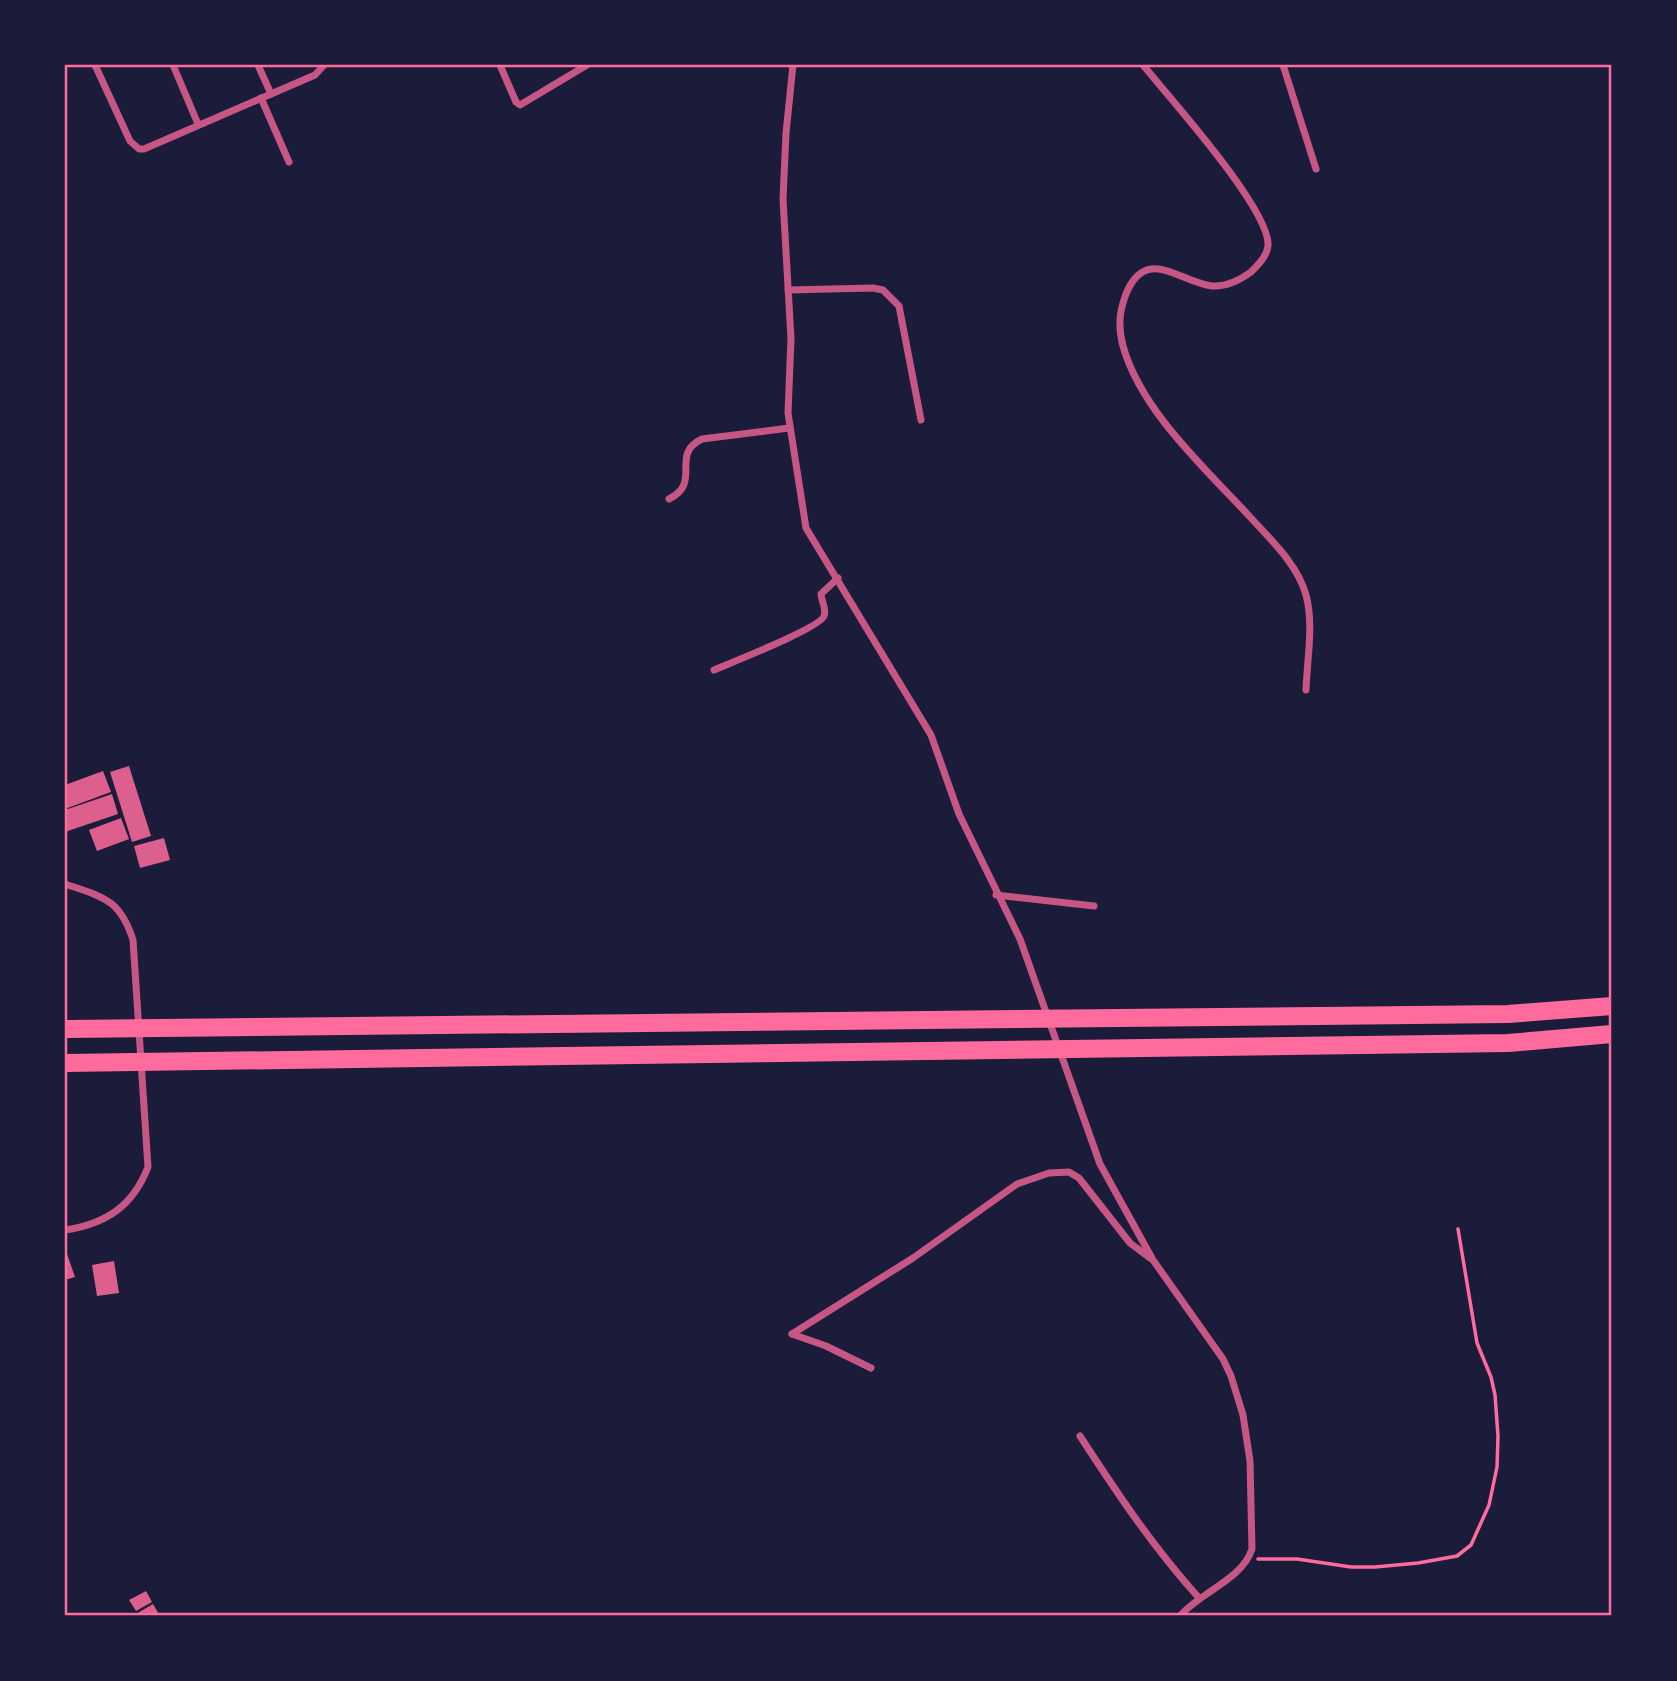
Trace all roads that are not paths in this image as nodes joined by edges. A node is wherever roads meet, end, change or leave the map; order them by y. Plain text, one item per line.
1 (95, 65) edge
2 (173, 65) edge
3 (258, 65) edge
4 (324, 65) edge
5 (500, 65) edge
6 (587, 65) edge
7 (793, 65) edge
8 (1143, 65) edge
9 (1283, 65) edge
10 (271, 94) junction
11 (261, 99) junction
12 (198, 124) junction
13 (289, 162) dead end
14 (1315, 169) dead end
15 (788, 290) junction
16 (921, 420) dead end
17 (789, 428) junction
18 (669, 499) dead end
19 (838, 578) junction
20 (714, 670) dead end
21 (1306, 690) dead end
22 (65, 884) edge
23 (996, 895) junction
24 (1094, 906) dead end
25 (1612, 1006) edge
26 (65, 1029) edge
27 (1612, 1034) edge
28 (65, 1063) edge
29 (65, 1230) edge
30 (1153, 1260) junction
31 (871, 1368) dead end
32 (1080, 1436) dead end
33 (1199, 1598) junction
34 (1180, 1616) edge

1 - 12 street
2 - 12 street
3 - 10 street
4 - 10 street
5 - 6 street
7 - 15 street
8 - 21 street
9 - 14 street
10 - 11 street
11 - 12 street
11 - 13 street
15 - 16 street
15 - 17 street
17 - 18 street
17 - 19 street
19 - 20 street
19 - 23 street
22 - 29 street
23 - 24 street
23 - 30 street
25 - 26 highway
27 - 28 highway
30 - 31 street
30 - 33 street
32 - 33 street
33 - 34 street

